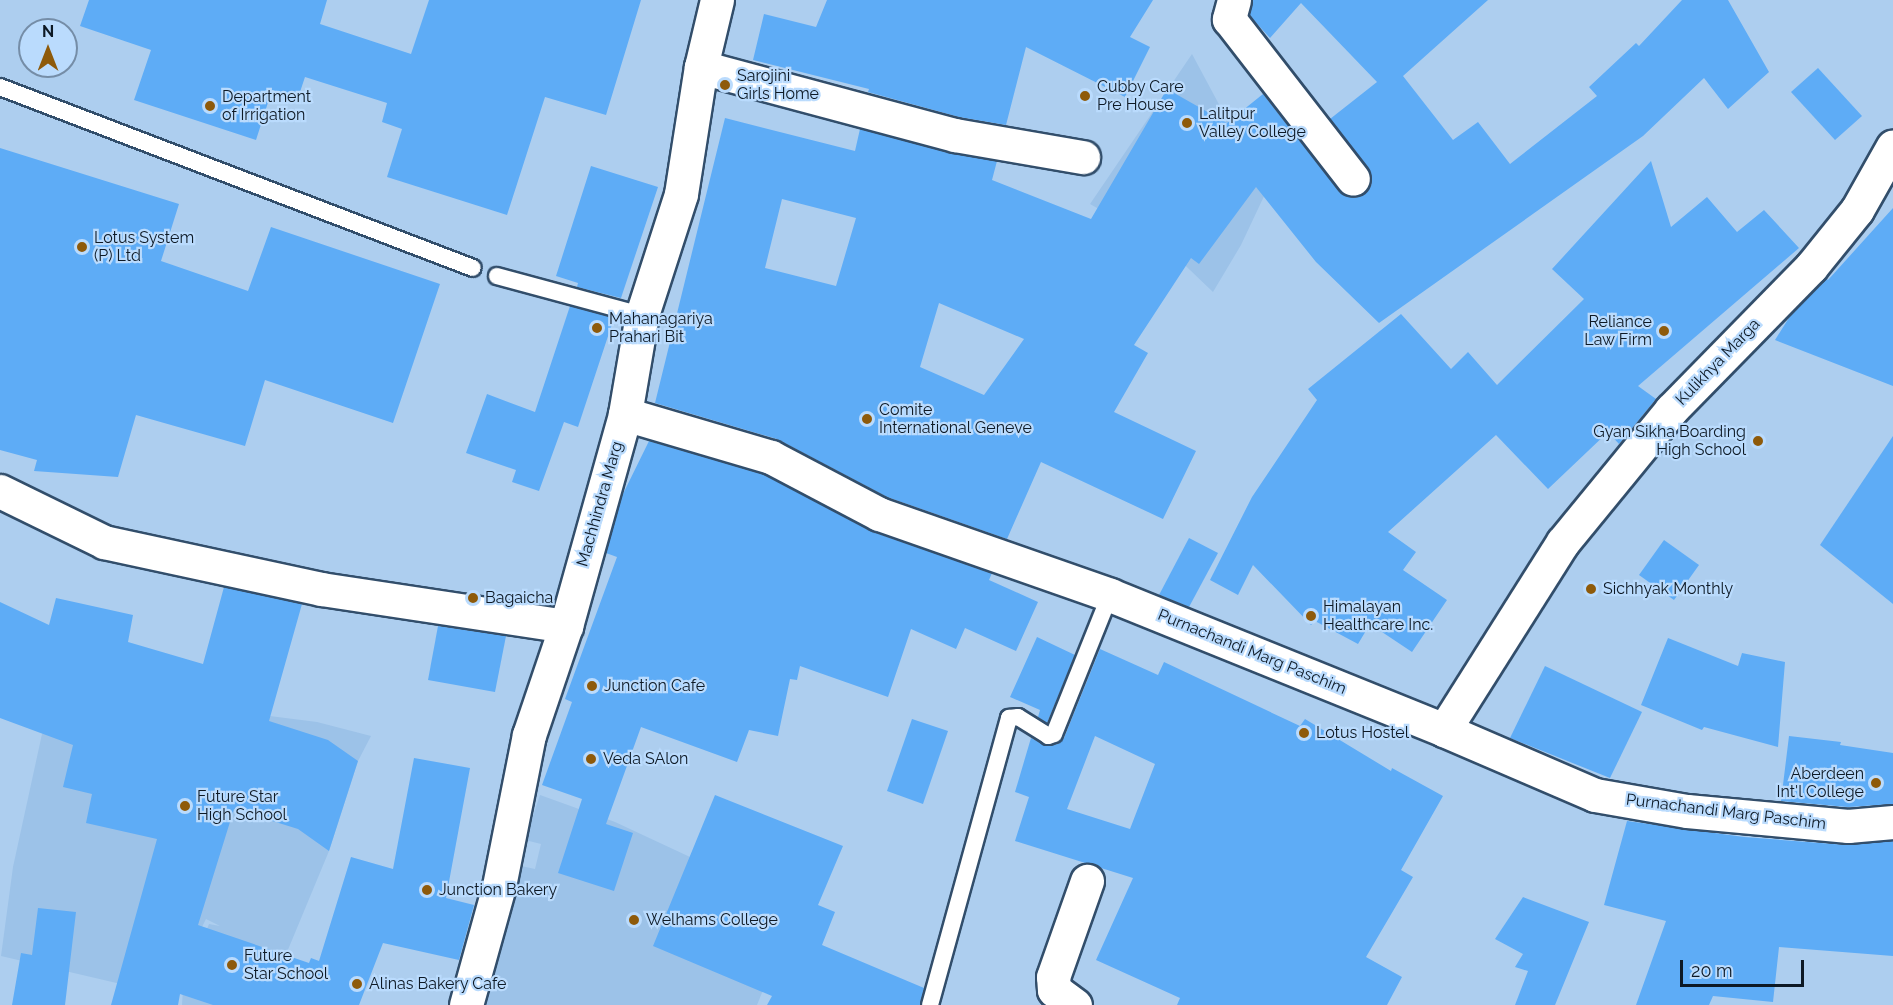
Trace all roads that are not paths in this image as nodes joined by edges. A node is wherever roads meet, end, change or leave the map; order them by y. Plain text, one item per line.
1 (717, 0) edge
2 (1234, 0) edge
3 (701, 67) junction
4 (0, 87) edge
5 (1893, 146) edge
6 (1083, 157) dead end
7 (1353, 179) dead end
8 (473, 268) dead end
9 (497, 276) dead end
10 (642, 315) junction
11 (625, 414) junction
12 (0, 491) edge
13 (1110, 595) junction
14 (566, 626) junction
15 (1444, 730) junction
16 (1893, 822) edge
17 (1087, 881) dead end
18 (466, 1005) edge
19 (930, 1005) edge
20 (1075, 1005) edge

1 - 3 street, Machhindra Marg
2 - 7 street
3 - 6 street
3 - 10 street, Machhindra Marg
4 - 8 lane
5 - 15 street, Kulikhya Marga
9 - 10 lane
10 - 11 street, Machhindra Marg
11 - 13 street, Purnachandi Marg Paschim
11 - 14 street, Machhindra Marg
12 - 14 street
13 - 15 street, Purnachandi Marg Paschim
13 - 19 lane
14 - 18 street, Machhindra Marg
15 - 16 street, Purnachandi Marg Paschim
17 - 20 street

